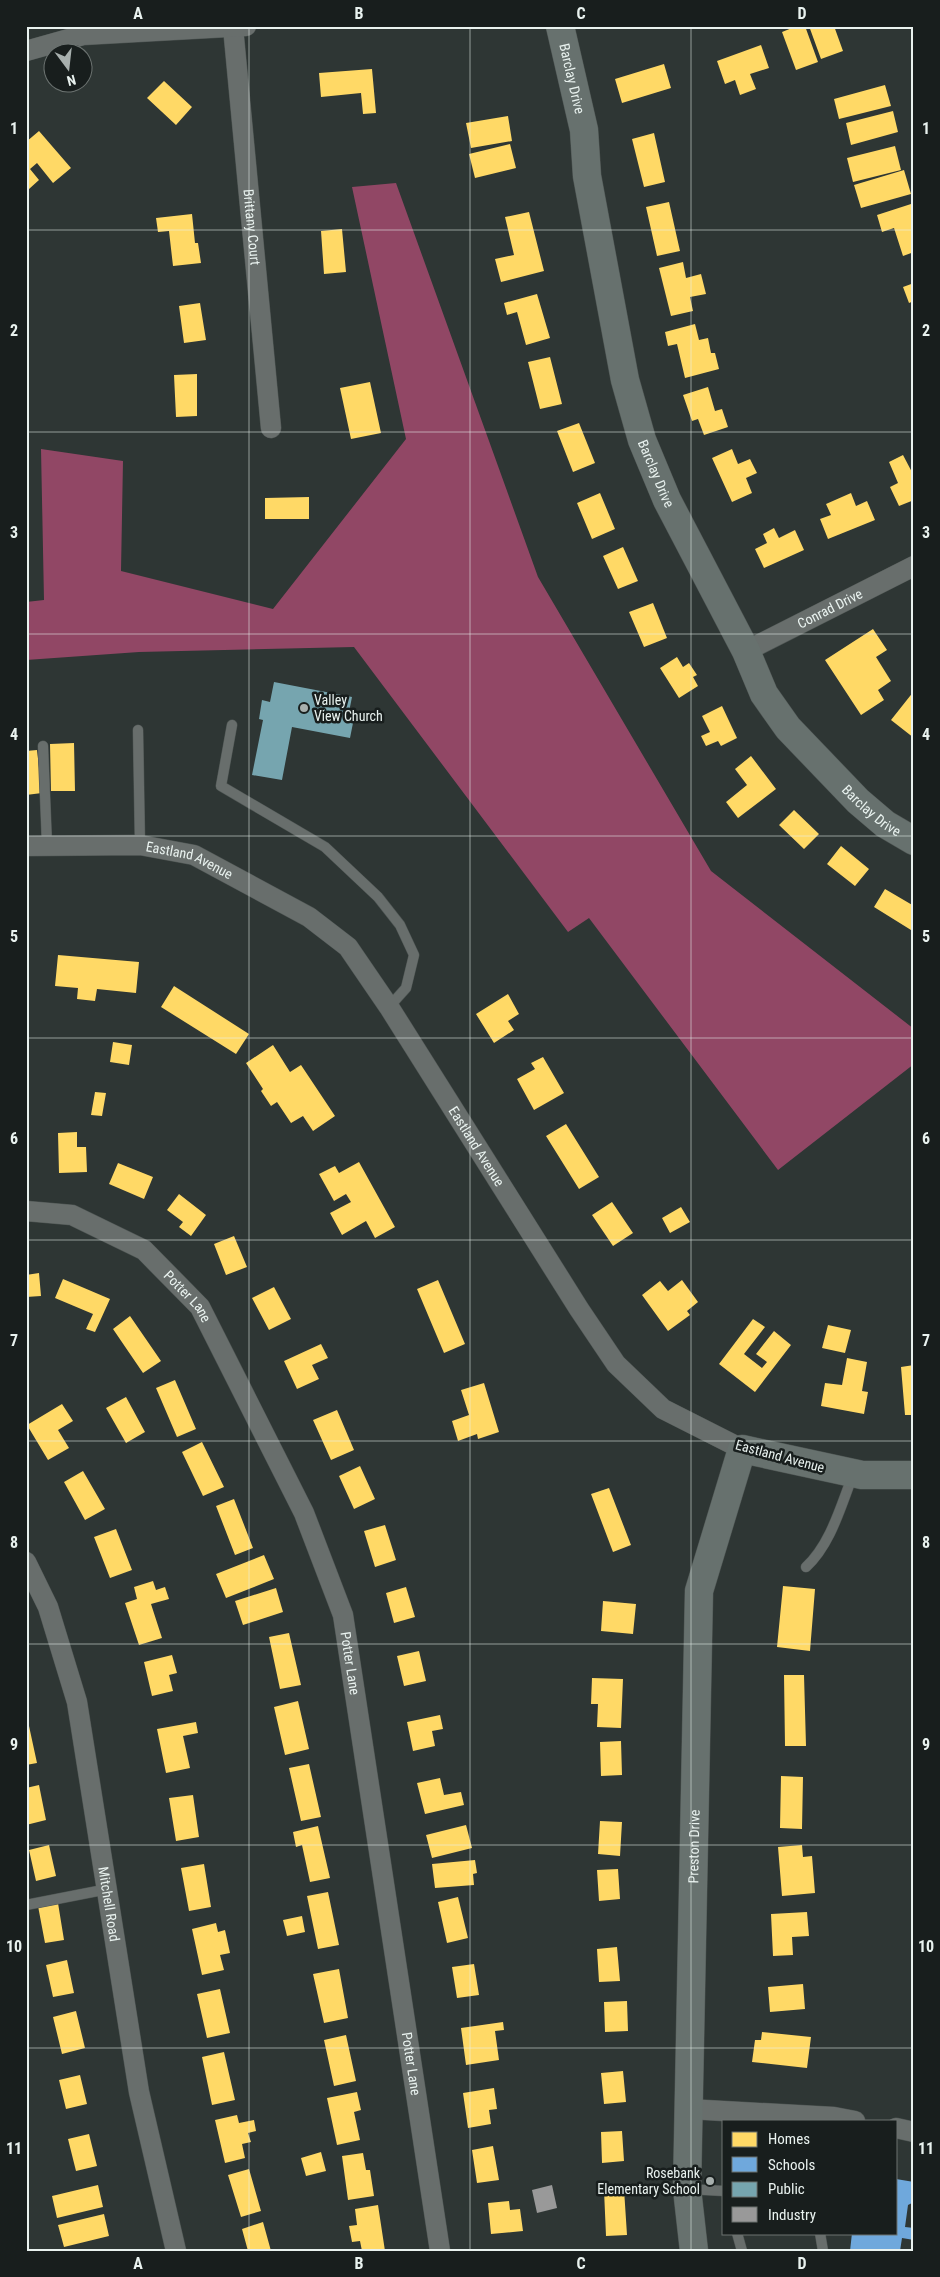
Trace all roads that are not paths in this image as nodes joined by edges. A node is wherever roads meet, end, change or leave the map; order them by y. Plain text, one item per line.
1 (560, 26) edge
2 (240, 27) edge
3 (26, 51) edge
4 (271, 428) dead end
5 (914, 566) edge
6 (746, 651) junction
7 (232, 725) dead end
8 (138, 730) dead end
9 (43, 746) dead end
10 (914, 841) edge
11 (47, 845) junction
12 (140, 845) junction
13 (26, 846) edge
14 (389, 1006) junction
15 (26, 1210) edge
16 (742, 1449) junction
17 (853, 1474) junction
18 (914, 1475) edge
19 (26, 1562) edge
20 (806, 1567) dead end
21 (108, 1889) junction
22 (26, 1905) edge
23 (688, 2109) junction
24 (850, 2120) edge
25 (898, 2128) edge
26 (914, 2132) edge
27 (687, 2189) junction
28 (722, 2191) edge
29 (737, 2234) edge
30 (820, 2234) edge
31 (176, 2251) edge
32 (440, 2251) edge
33 (694, 2251) edge
34 (742, 2251) edge
35 (824, 2251) edge

1 - 6 street, Barclay Drive
2 - 3 street
2 - 4 street, Brittany Court
5 - 6 street, Conrad Drive
6 - 10 street, Barclay Drive
7 - 14 lane
8 - 12 lane
9 - 11 lane
11 - 12 street, Eastland Avenue
11 - 13 street, Eastland Avenue
12 - 14 street, Eastland Avenue
14 - 16 street, Eastland Avenue
15 - 32 street, Potter Lane
16 - 17 street, Eastland Avenue
16 - 23 street, Preston Drive
17 - 18 street, Eastland Avenue
17 - 20 lane
19 - 21 street, Mitchell Road
21 - 22 lane
21 - 31 street, Mitchell Road
23 - 24 street
23 - 27 street, Preston Drive
25 - 26 street
27 - 28 lane
27 - 33 street, Preston Drive
29 - 34 lane
30 - 35 lane

